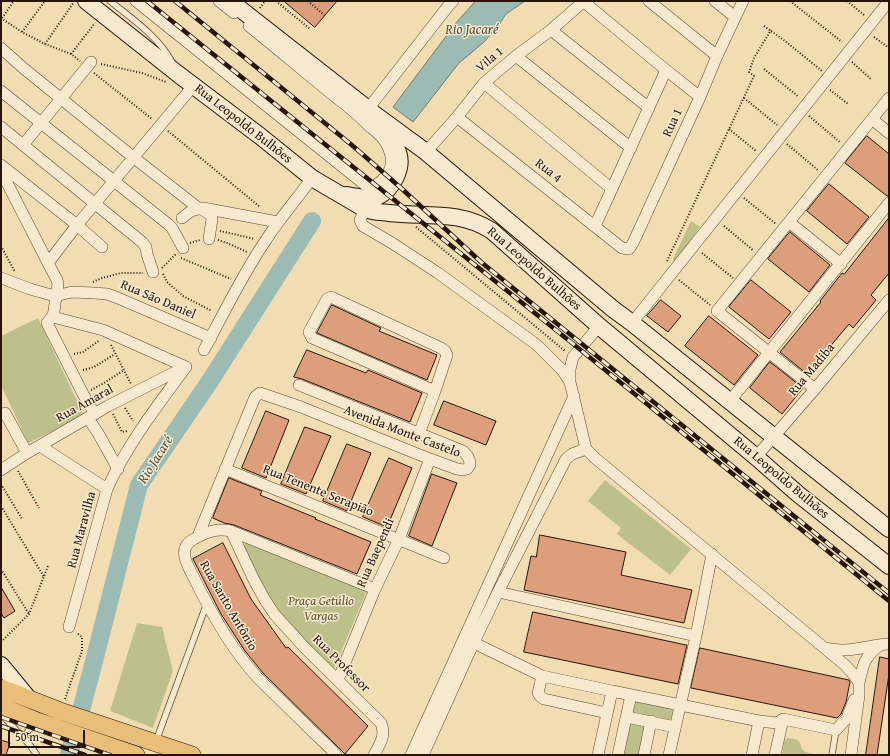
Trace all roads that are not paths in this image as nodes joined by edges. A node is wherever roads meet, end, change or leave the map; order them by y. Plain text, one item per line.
1 (86, 1) edge
2 (136, 1) edge
3 (219, 1) edge
4 (230, 1) edge
5 (453, 1) edge
6 (584, 1) edge
7 (649, 1) edge
8 (715, 1) edge
9 (742, 1) edge
10 (889, 1) edge
11 (106, 7) edge
12 (735, 17) junction
13 (551, 30) junction
14 (1, 48) edge
15 (516, 56) junction
16 (717, 56) junction
17 (89, 64) road end
18 (666, 70) junction
19 (484, 83) junction
20 (1, 91) edge
21 (189, 91) dead end
22 (700, 97) junction
23 (61, 98) junction
24 (889, 98) edge
25 (649, 108) junction
26 (372, 112) junction
27 (457, 117) junction
28 (872, 119) junction
29 (41, 123) junction
30 (1, 127) edge
31 (889, 133) edge
32 (23, 145) junction
33 (631, 148) junction
34 (426, 152) junction
35 (133, 158) junction
36 (1, 165) edge
37 (1, 171) edge
38 (312, 178) junction
39 (114, 181) junction
40 (612, 189) junction
41 (341, 194) junction
42 (95, 204) junction
43 (200, 208) junction
44 (365, 209) junction
45 (887, 209) edge
46 (182, 218) dead end
47 (278, 222) junction
48 (77, 225) junction
49 (595, 226) junction
50 (786, 226) junction
51 (210, 234) road end
52 (102, 247) dead end
53 (622, 248) joint
54 (179, 252) road end
55 (48, 263) junction
56 (841, 264) junction
57 (157, 270) road end
58 (1, 278) edge
59 (55, 296) junction
60 (889, 300) edge
61 (50, 320) junction
62 (632, 323) junction
63 (600, 326) junction
64 (211, 338) junction
65 (204, 350) dead end
66 (770, 353) junction
67 (186, 367) junction
68 (570, 382) junction
69 (299, 385) dead end
70 (815, 389) junction
71 (435, 391) junction
72 (574, 396) junction
73 (255, 397) joint
74 (730, 402) junction
75 (5, 413) dead end
76 (92, 416) junction
77 (419, 434) junction
78 (774, 437) junction
79 (40, 446) junction
80 (586, 449) junction
81 (27, 453) junction
82 (756, 457) junction
83 (430, 459) junction
84 (118, 469) junction
85 (225, 469) junction
86 (1, 470) edge
87 (107, 489) junction
88 (889, 529) edge
89 (231, 531) junction
90 (198, 536) junction
91 (399, 539) junction
92 (712, 554) junction
93 (444, 558) dead end
94 (889, 566) edge
95 (375, 589) junction
96 (498, 592) junction
97 (207, 602) junction
98 (69, 628) road end
99 (696, 636) junction
100 (469, 640) junction
101 (886, 644) edge
102 (825, 648) junction
103 (1, 665) edge
104 (542, 676) junction
105 (338, 680) junction
106 (859, 686) junction
107 (1, 688) edge
108 (612, 691) junction
109 (631, 695) junction
110 (29, 699) junction
111 (1, 706) edge
112 (680, 706) junction
113 (607, 713) junction
114 (1, 714) edge
115 (626, 717) junction
116 (783, 719) junction
117 (651, 721) junction
118 (759, 721) junction
119 (53, 726) junction
120 (675, 726) junction
121 (836, 730) junction
122 (156, 743) junction
123 (29, 744) junction
124 (37, 755) edge
125 (136, 755) edge
126 (192, 755) edge
127 (336, 755) edge
128 (374, 755) edge
129 (411, 755) edge
130 (423, 755) edge
131 (598, 755) edge
132 (618, 755) edge
133 (644, 755) edge
134 (669, 755) edge
135 (752, 755) edge
136 (775, 755) edge
137 (832, 755) edge
138 (851, 755) edge

1 - 11 main road, Rua Leopoldo Bulhões
2 - 3 street
4 - 26 main road, Rua Leopoldo Bulhões
5 - 26 street
6 - 13 street, Vila 1
6 - 18 street
7 - 16 street
8 - 12 street
9 - 12 street, Rua 1
10 - 62 street
11 - 38 main road, Rua Leopoldo Bulhões
12 - 16 street, Rua 1
13 - 15 street, Vila 1
13 - 25 street
14 - 23 street
15 - 19 street, Vila 1
15 - 33 street
16 - 22 street, Rua 1
17 - 23 street
18 - 22 street
18 - 25 street
19 - 27 street, Vila 1
19 - 40 street
20 - 29 street
21 - 35 street
22 - 53 street, Rua 1
23 - 29 street
23 - 35 street
24 - 28 street
25 - 33 street
26 - 34 main road, Rua Leopoldo Bulhões
26 - 41 main road
27 - 34 street, Vila 1
27 - 49 street, Rua 4
28 - 31 street
28 - 50 street
29 - 32 street
29 - 39 street
30 - 32 street
32 - 42 street
33 - 40 street
34 - 62 main road, Rua Leopoldo Bulhões
35 - 39 street
35 - 43 street
36 - 48 street
37 - 55 street
38 - 41 main road, Rua Leopoldo Bulhões
38 - 47 street
39 - 42 street
39 - 54 street
40 - 49 street
41 - 44 main road, Rua Leopoldo Bulhões
42 - 48 street
42 - 57 street
43 - 46 street
43 - 47 street
43 - 51 street
44 - 63 main road, Rua Leopoldo Bulhões
44 - 68 street
45 - 56 street
47 - 64 street
48 - 52 street
48 - 55 street
49 - 53 street, Rua 4
50 - 56 street
50 - 66 street
55 - 59 street
56 - 66 street
58 - 59 street, Rua São Daniel
59 - 61 street
59 - 64 street, Rua São Daniel
60 - 70 street, Rua Madiba
61 - 67 street
61 - 76 street
62 - 74 main road, Rua Leopoldo Bulhões
63 - 68 street
63 - 82 main road, Rua Leopoldo Bulhões
64 - 65 street
66 - 70 street
66 - 74 street
67 - 76 street, Rua Amaral
67 - 84 street, Rua Maravilha
68 - 72 street
69 - 77 street, Avenida Monte Castelo
70 - 78 street, Rua Madiba
71 - 71 street
71 - 77 street
72 - 80 street
72 - 100 street
73 - 83 street, Avenida Monte Castelo
73 - 85 street, Rua Santo Antônio
74 - 78 main road, Rua Leopoldo Bulhões
75 - 81 street
76 - 79 street, Rua Amaral
76 - 84 street
77 - 83 street, Avenida Monte Castelo
78 - 82 street, Rua Madiba
78 - 88 main road, Rua Leopoldo Bulhões
79 - 81 street, Rua Amaral
79 - 87 street
80 - 92 street
80 - 96 street
81 - 86 street, Rua Amaral
82 - 94 main road, Rua Leopoldo Bulhões
83 - 91 street, Rua Baependi
84 - 87 street, Rua Maravilha
85 - 90 street, Rua Santo Antônio
85 - 91 street, Rua Tenente Serapião
87 - 98 street, Rua Maravilha
89 - 90 street, Rua Santo Antônio
89 - 95 street
89 - 105 street, Rua Professor
90 - 97 street, Rua Santo Antônio
91 - 93 street, Rua Tenente Serapião
91 - 95 street, Rua Baependi
92 - 99 street
92 - 102 street
95 - 105 street, Rua Baependi
96 - 99 street
96 - 100 street
97 - 122 lane
97 - 127 street, Rua Santo Antônio
99 - 112 street
100 - 104 street
100 - 129 street
100 - 130 street
101 - 102 street
101 - 106 street
102 - 106 street
103 - 110 main road
104 - 108 street
104 - 113 street
105 - 128 street, Rua Professor
106 - 121 street
106 - 138 street
107 - 110 main road
108 - 109 street
108 - 113 street
109 - 112 street
109 - 115 street
110 - 122 main road
111 - 119 main road
112 - 118 street
112 - 120 street
113 - 131 street
114 - 123 lane
115 - 117 street
115 - 132 street
116 - 118 street
116 - 121 street
116 - 136 street
117 - 120 street
117 - 133 street
118 - 135 street
119 - 123 lane
119 - 125 main road
120 - 134 street
121 - 137 lane
122 - 126 main road
123 - 124 lane

